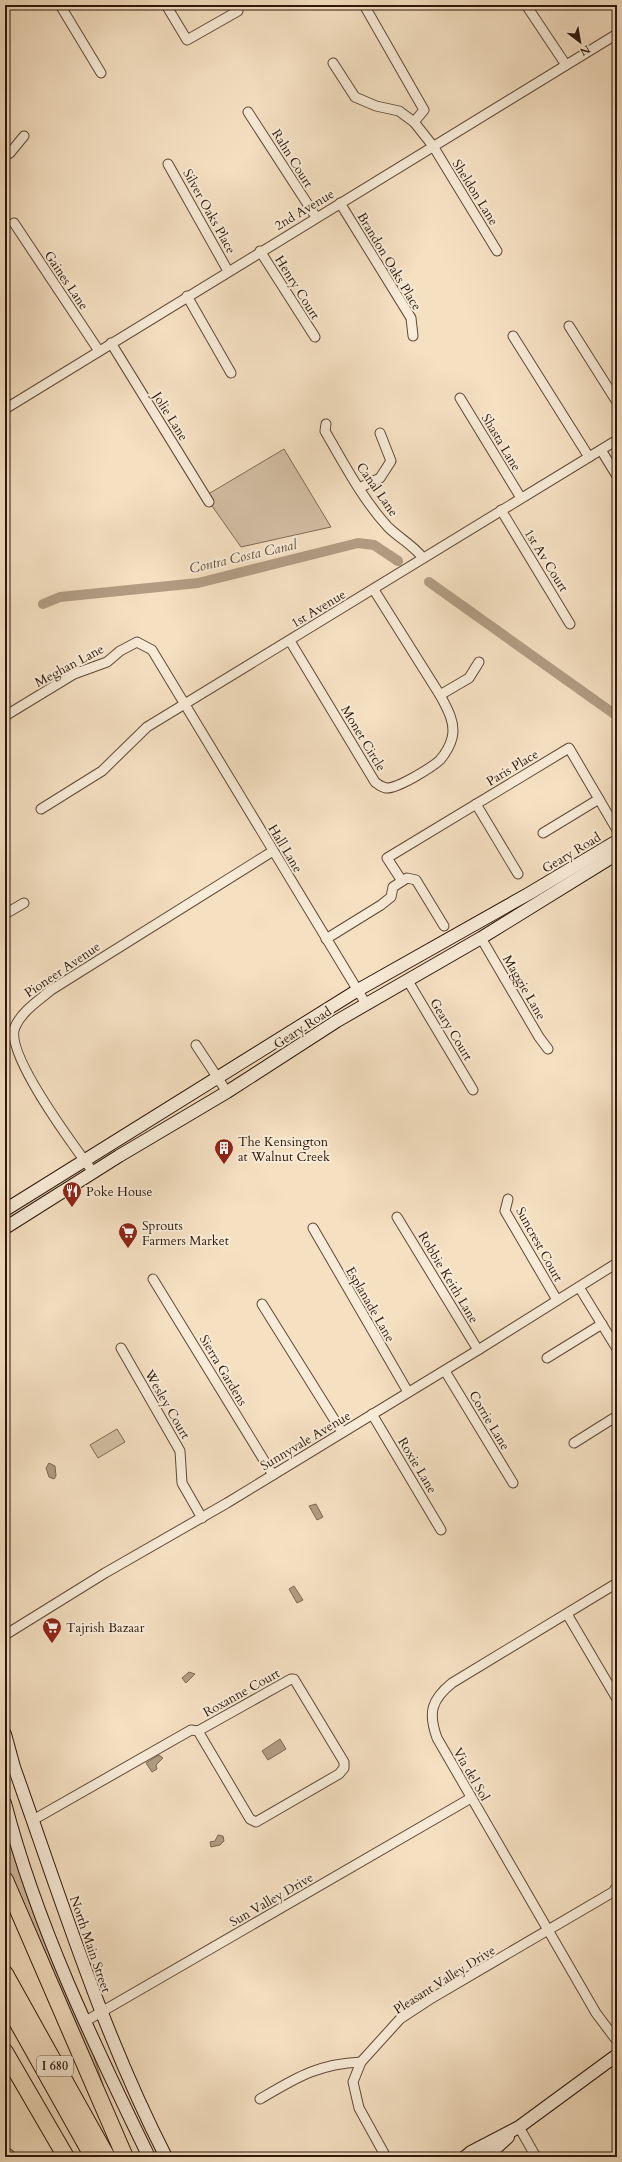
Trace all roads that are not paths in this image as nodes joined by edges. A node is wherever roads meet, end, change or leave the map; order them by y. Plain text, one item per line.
1 (60, 5) edge
2 (166, 5) edge
3 (364, 5) edge
4 (526, 5) edge
5 (238, 11) dead end
6 (617, 34) edge
7 (332, 63) dead end
8 (566, 65) junction
9 (101, 74) dead end
10 (248, 112) dead end
11 (414, 122) junction
12 (24, 136) dead end
13 (433, 146) junction
14 (5, 156) edge
15 (168, 164) dead end
16 (340, 203) junction
17 (316, 217) junction
18 (14, 223) dead end
19 (260, 251) junction
20 (497, 251) dead end
21 (228, 271) junction
22 (187, 296) junction
23 (569, 326) dead end
24 (413, 336) dead end
25 (513, 336) dead end
26 (315, 337) dead end
27 (111, 343) junction
28 (99, 351) junction
29 (231, 373) dead end
30 (460, 398) dead end
31 (617, 402) edge
32 (5, 409) edge
33 (326, 424) dead end
34 (380, 433) dead end
35 (617, 440) edge
36 (601, 450) junction
37 (589, 457) junction
38 (617, 476) edge
39 (360, 488) junction
40 (521, 498) junction
41 (209, 502) dead end
42 (501, 510) junction
43 (423, 558) junction
44 (374, 590) junction
45 (570, 624) dead end
46 (290, 641) junction
47 (479, 662) dead end
48 (440, 695) junction
49 (184, 705) junction
50 (5, 716) edge
51 (599, 799) junction
52 (476, 804) junction
53 (41, 809) dead end
54 (617, 830) edge
55 (543, 833) dead end
56 (617, 841) edge
57 (272, 851) junction
58 (617, 854) edge
59 (518, 874) dead end
60 (402, 881) junction
61 (24, 902) dead end
62 (5, 914) edge
63 (472, 924) junction
64 (444, 926) dead end
65 (481, 938) junction
66 (326, 939) junction
67 (408, 980) junction
68 (358, 990) junction
69 (366, 1004) junction
70 (196, 1045) dead end
71 (548, 1049) dead end
72 (218, 1078) junction
73 (473, 1090) dead end
74 (227, 1092) junction
75 (84, 1159) junction
76 (94, 1172) junction
77 (508, 1199) dead end
78 (5, 1210) edge
79 (397, 1216) dead end
80 (5, 1228) edge
81 (313, 1228) dead end
82 (617, 1263) edge
83 (153, 1279) dead end
84 (579, 1287) junction
85 (557, 1300) junction
86 (262, 1304) dead end
87 (602, 1324) junction
88 (121, 1348) dead end
89 (617, 1349) edge
90 (478, 1350) junction
91 (547, 1358) dead end
92 (445, 1371) junction
93 (408, 1392) junction
94 (372, 1414) junction
95 (617, 1416) edge
96 (342, 1432) junction
97 (574, 1443) dead end
98 (273, 1475) junction
99 (513, 1483) dead end
100 (202, 1518) junction
101 (441, 1530) dead end
102 (617, 1583) edge
103 (567, 1614) junction
104 (5, 1635) edge
105 (617, 1699) edge
106 (198, 1731) junction
107 (5, 1734) edge
108 (471, 1798) junction
109 (5, 1803) edge
110 (33, 1820) junction
111 (5, 1880) edge
112 (617, 1886) edge
113 (549, 1930) junction
114 (5, 1974) edge
115 (5, 2000) edge
116 (101, 2014) junction
117 (84, 2022) junction
118 (617, 2041) edge
119 (617, 2055) edge
120 (7, 2058) edge
121 (361, 2062) junction
122 (260, 2099) dead end
123 (518, 2126) junction
124 (466, 2155) edge
125 (66, 2157) edge
126 (93, 2157) edge
127 (107, 2157) edge
128 (125, 2157) edge
129 (149, 2157) edge
130 (166, 2157) edge
131 (386, 2157) edge
132 (486, 2157) edge
133 (536, 2157) edge

1 - 9 street
2 - 5 street
3 - 11 street
4 - 8 street
6 - 8 street, 2nd Avenue
7 - 11 street, Sheldon Lane
8 - 13 street, 2nd Avenue
10 - 17 street, Rahn Court
11 - 13 street, Sheldon Lane
12 - 14 street
13 - 16 street, 2nd Avenue
13 - 20 street, Sheldon Lane
15 - 21 street, Silver Oaks Place
16 - 17 street, 2nd Avenue
16 - 24 street, Brandon Oaks Place
17 - 19 street, 2nd Avenue
18 - 28 street, Gaines Lane
19 - 21 street, 2nd Avenue
19 - 26 street, Henry Court
21 - 22 street, 2nd Avenue
22 - 27 street, 2nd Avenue
22 - 29 street
23 - 31 street
25 - 37 street
27 - 28 street, 2nd Avenue
27 - 41 street, Jolie Lane
28 - 32 street, 2nd Avenue
30 - 40 street, Shasta Lane
33 - 39 street, Canal Lane
34 - 39 street
35 - 36 street, 1st Avenue
36 - 37 street, 1st Avenue
36 - 38 street
37 - 40 street, 1st Avenue
39 - 43 street, Canal Lane
40 - 42 street, 1st Avenue
42 - 43 street, 1st Avenue
42 - 45 street, 1st Av Court
43 - 44 street, 1st Avenue
44 - 46 street, 1st Avenue
44 - 48 street, Monet Circle
46 - 48 street, Monet Circle
46 - 49 street, 1st Avenue
47 - 48 street
49 - 50 street, Meghan Lane
49 - 53 street, 1st Avenue
49 - 57 street, Hall Lane
51 - 52 street, Paris Place
51 - 54 street, Paris Place
51 - 55 street
52 - 59 street
52 - 60 street, Paris Place
56 - 63 main road, Geary Road
57 - 66 street, Hall Lane
57 - 75 street, Pioneer Avenue
58 - 65 main road, Geary Road
60 - 64 street
60 - 66 street
61 - 62 street
63 - 65 main road
63 - 68 main road, Geary Road
65 - 67 main road, Geary Road
65 - 71 street, Maggie Lane
66 - 68 street, Hall Lane
67 - 69 main road, Geary Road
67 - 73 street, Geary Court
68 - 69 street, Hall Lane
68 - 72 main road, Geary Road
69 - 74 main road, Geary Road
70 - 72 street
72 - 74 street
72 - 75 main road, Geary Road
74 - 76 main road, Geary Road
75 - 76 street, Pioneer Avenue
75 - 78 main road, Geary Road
76 - 80 main road, Geary Road
77 - 85 street, Suncrest Court
79 - 90 street, Robbie Keith Lane
81 - 93 street, Esplanade Lane
82 - 84 street, Sunnyvale Avenue
83 - 98 street, Sierra Gardens
84 - 85 street, Sunnyvale Avenue
84 - 87 street
85 - 90 street, Sunnyvale Avenue
86 - 96 street
87 - 89 street
87 - 91 street
88 - 100 street, Wesley Court
90 - 92 street, Sunnyvale Avenue
92 - 93 street, Sunnyvale Avenue
92 - 99 street, Corrie Lane
93 - 94 street, Sunnyvale Avenue
94 - 96 street, Sunnyvale Avenue
94 - 101 street, Roxie Lane
95 - 97 street
96 - 98 street, Sunnyvale Avenue
98 - 100 street, Sunnyvale Avenue
100 - 104 street, Sunnyvale Avenue
102 - 103 street, Via del Sol
103 - 105 street
103 - 108 street, Via del Sol
106 - 106 street, Roxanne Court
106 - 110 street, Roxanne Court
107 - 110 main road, North Main Street
108 - 113 street, Via del Sol
108 - 116 street, Sun Valley Drive
109 - 117 main road
110 - 116 main road, North Main Street
111 - 128 highway
112 - 113 street, Pleasant Valley Drive
113 - 118 street, Via del Sol
113 - 121 street, Pleasant Valley Drive
114 - 127 highway, I 680
115 - 126 highway, I 680
116 - 117 street, Sun Valley Drive
116 - 130 main road, North Main Street
117 - 129 main road
119 - 123 main road
120 - 125 highway, I 680
121 - 122 street
121 - 131 street, Pleasant Valley Drive
123 - 124 main road
123 - 132 main road
123 - 133 street

